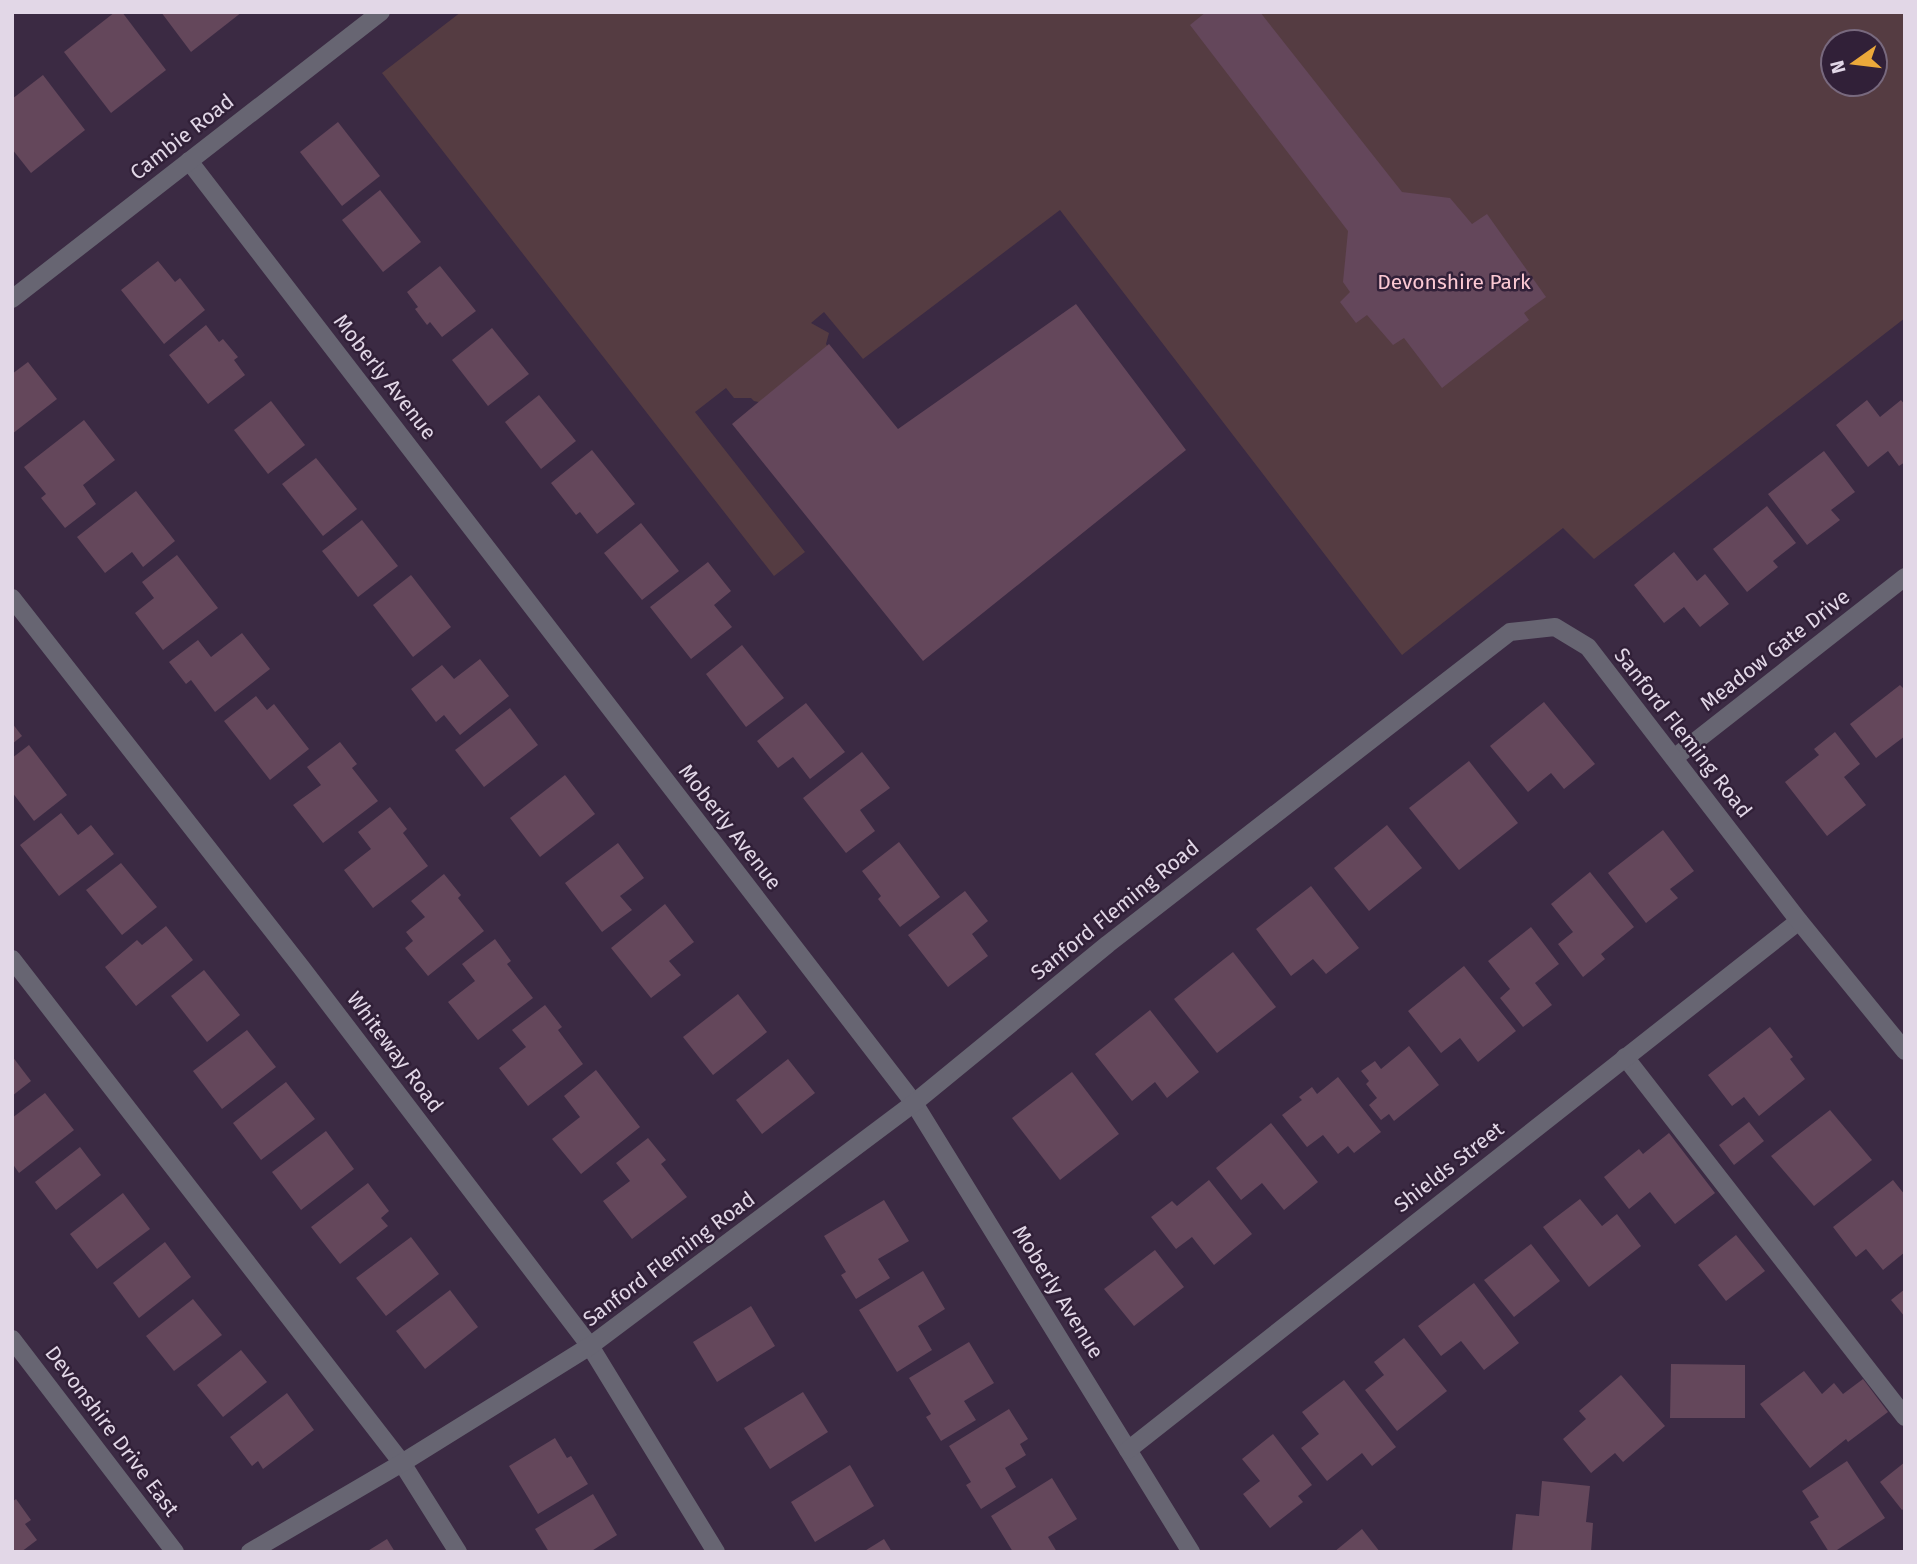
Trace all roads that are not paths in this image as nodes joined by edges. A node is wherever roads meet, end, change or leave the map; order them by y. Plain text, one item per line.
1 (381, 12) edge
2 (189, 161) junction
3 (12, 299) edge
4 (1905, 577) edge
5 (12, 598) edge
6 (1674, 758) junction
7 (1799, 921) junction
8 (12, 959) edge
9 (1905, 1051) edge
10 (1625, 1057) junction
11 (914, 1103) junction
12 (590, 1346) junction
13 (16, 1351) edge
14 (1905, 1417) edge
15 (1128, 1450) junction
16 (402, 1462) junction
17 (175, 1552) edge
18 (250, 1552) edge
19 (458, 1552) edge
20 (716, 1552) edge
21 (1191, 1552) edge

1 - 2 street, Cambie Road
2 - 3 street, Cambie Road
2 - 11 street, Moberly Avenue
4 - 6 street, Meadow Gate Drive
5 - 12 street, Whiteway Road
6 - 7 street, Sanford Fleming Road
6 - 11 street, Sanford Fleming Road
7 - 9 street, Sanford Fleming Road
7 - 10 street, Shields Street
8 - 16 street
10 - 14 street
10 - 15 street, Shields Street
11 - 12 street, Sanford Fleming Road
11 - 15 street, Moberly Avenue
12 - 16 street, Sanford Fleming Road
12 - 20 street, Whiteway Road
13 - 17 street, Devonshire Drive East
15 - 21 street, Moberly Avenue
16 - 18 street, Sanford Fleming Road
16 - 19 street

